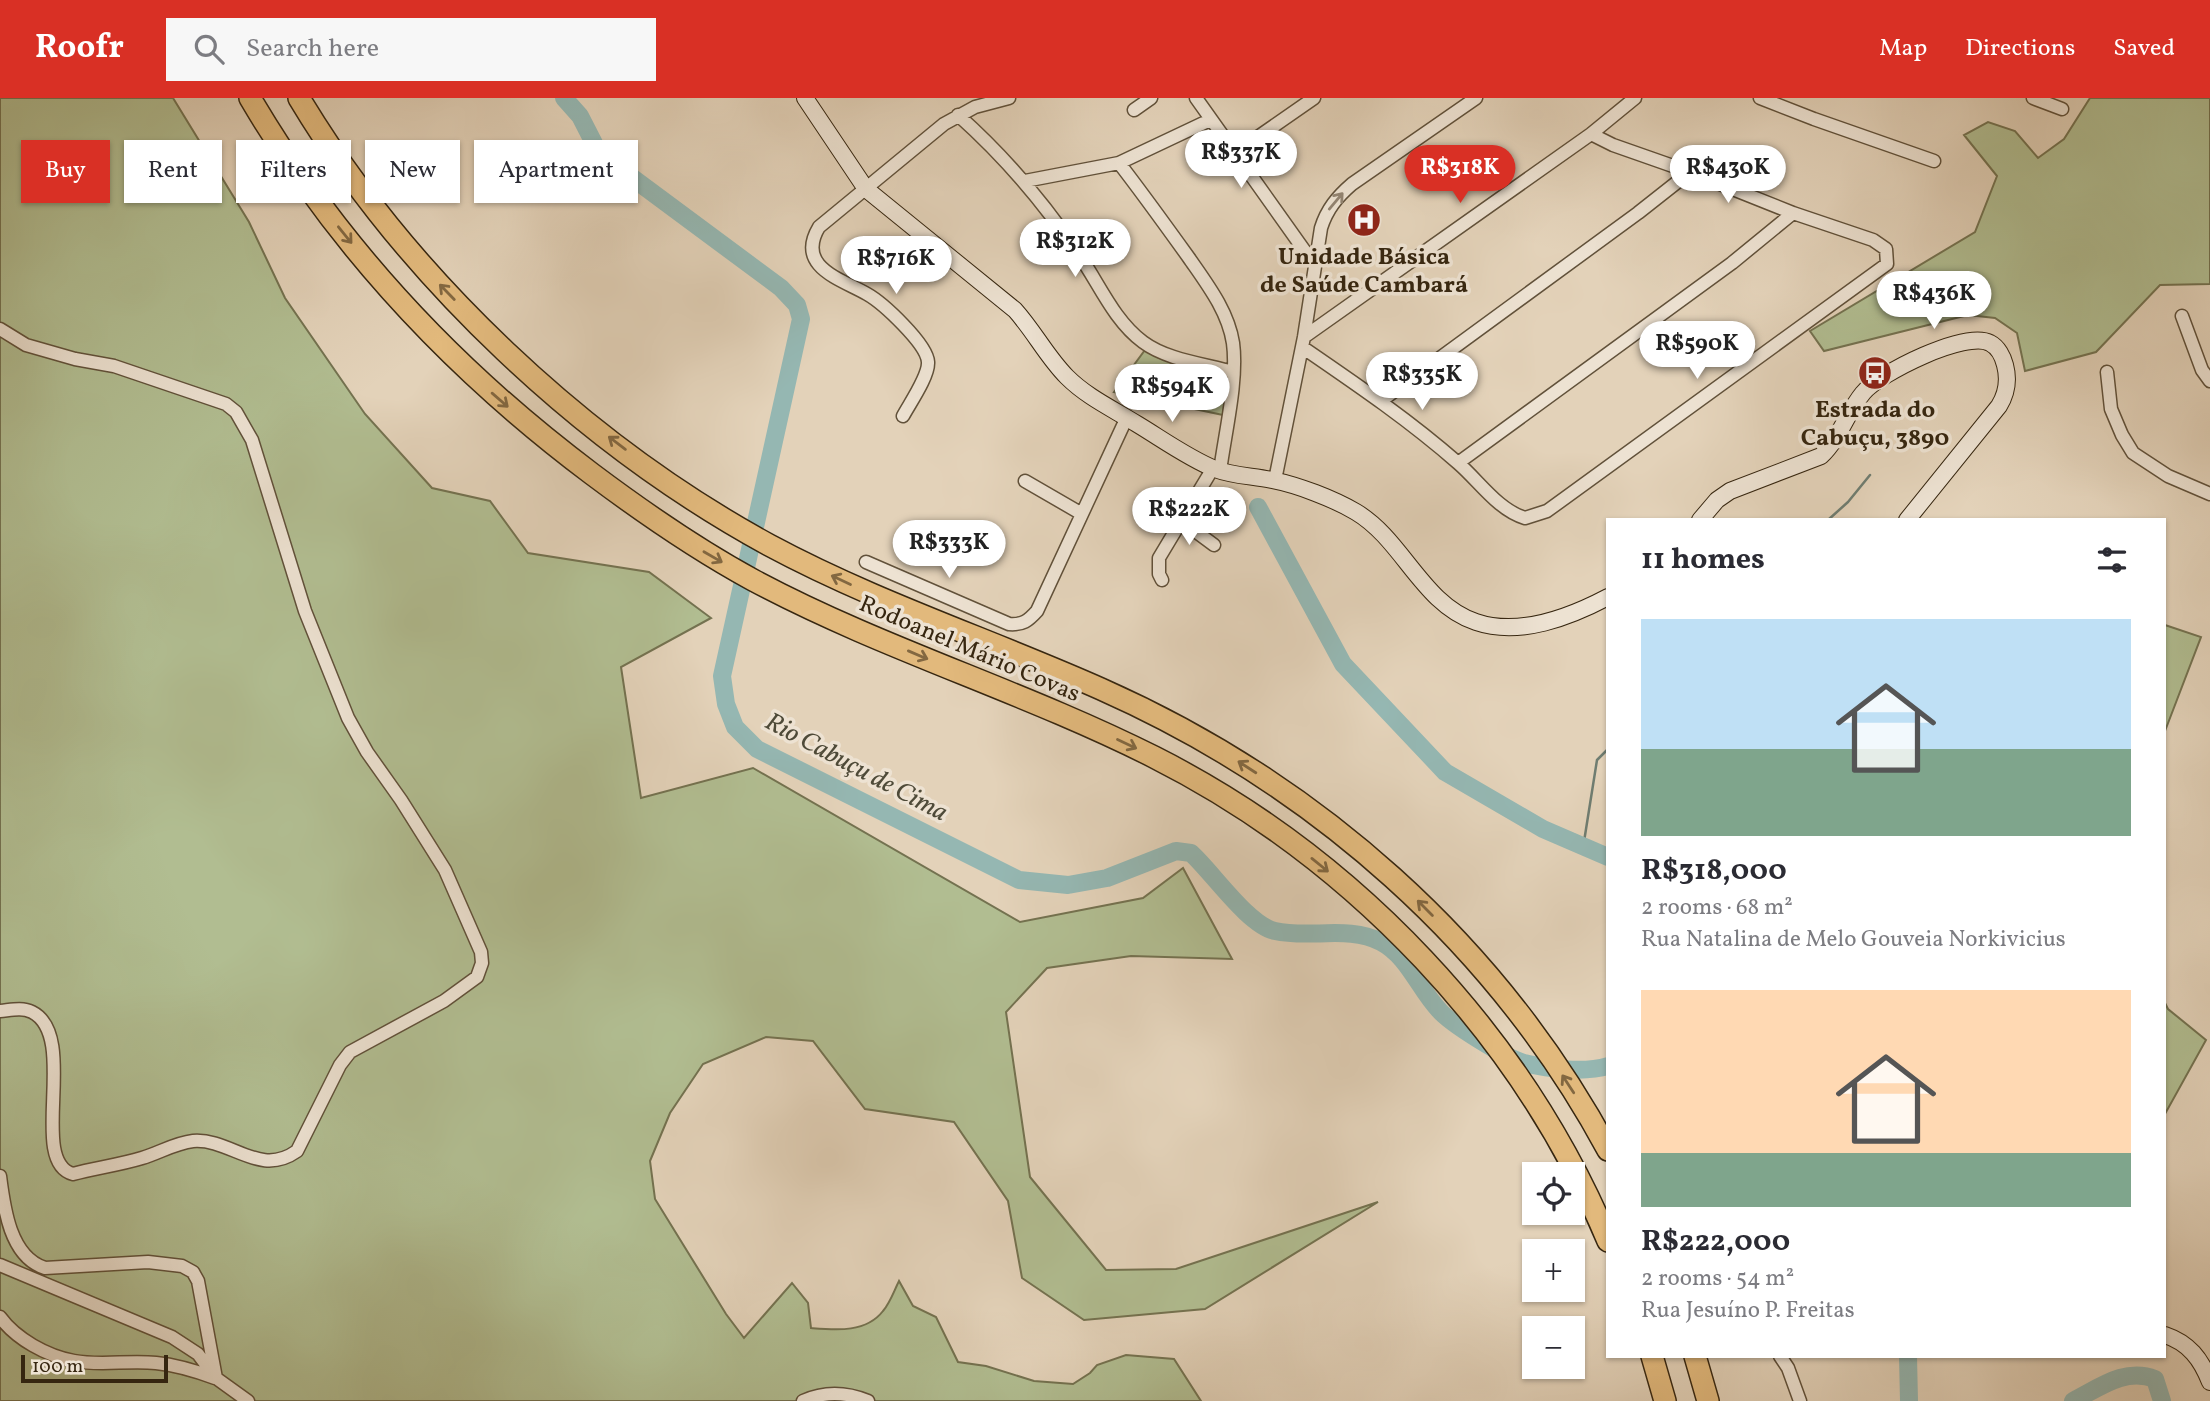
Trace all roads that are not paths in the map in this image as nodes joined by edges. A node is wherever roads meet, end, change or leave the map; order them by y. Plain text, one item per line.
1 (250, 98) edge
2 (299, 98) edge
3 (805, 98) edge
4 (1009, 98) edge
5 (1151, 98) edge
6 (1196, 98) edge
7 (1314, 98) edge
8 (1476, 98) edge
9 (1635, 98) edge
10 (1760, 98) edge
11 (2033, 98) edge
12 (2062, 109) dead end
13 (1134, 110) dead end
14 (958, 115) junction
15 (1209, 120) junction
16 (1591, 134) junction
17 (1235, 153) junction
18 (1934, 161) dead end
19 (1119, 163) junction
20 (1690, 172) junction
21 (1025, 181) junction
22 (866, 189) junction
23 (1794, 214) junction
24 (1314, 264) junction
25 (2182, 316) dead end
26 (0, 328) edge
27 (1303, 342) junction
28 (1233, 372) junction
29 (2107, 372) dead end
30 (2210, 381) edge
31 (1381, 401) junction
32 (903, 416) dead end
33 (1127, 417) junction
34 (1458, 463) junction
35 (1217, 470) junction
36 (1275, 480) junction
37 (1024, 481) dead end
38 (2210, 494) edge
39 (1082, 514) junction
40 (1702, 518) edge
41 (1909, 518) edge
42 (1183, 522) junction
43 (1214, 545) dead end
44 (866, 562) dead end
45 (1162, 580) dead end
46 (1606, 598) edge
47 (0, 1011) edge
48 (1606, 1146) edge
49 (0, 1176) edge
50 (1606, 1237) edge
51 (0, 1265) edge
52 (0, 1317) edge
53 (2166, 1335) edge
54 (1653, 1358) edge
55 (1696, 1358) edge
56 (1781, 1358) edge
57 (216, 1378) junction
58 (2210, 1382) edge
59 (248, 1401) edge
60 (803, 1401) edge
61 (868, 1401) edge
62 (1665, 1401) edge
63 (1708, 1401) edge
64 (1800, 1401) edge

1 -> 50 highway, Rodoanel Mário Covas
48 -> 2 highway, Rodoanel Mário Covas
3 - 22 main road
4 - 14 street
5 - 13 street
6 - 15 street
7 - 17 street
24 -> 8 street
9 - 16 street
10 - 18 street
11 - 12 street
14 - 21 street
14 - 22 street
15 - 17 street
15 - 19 street
16 - 20 street
16 - 27 street
17 - 24 street
19 - 21 street
19 - 28 street
20 - 23 street
20 - 31 street
21 - 28 street
22 - 32 street
22 - 33 main road
23 - 34 street
23 - 34 street
24 - 27 street
25 - 30 street
26 - 47 street
27 - 31 street
27 - 36 street
28 - 35 street
29 - 38 street
31 - 34 street
33 - 35 main road
33 - 39 street
35 - 36 main road
35 - 42 street
36 - 46 main road
37 - 39 street
39 - 44 street
40 - 41 main road
42 - 43 street
42 - 45 street
49 - 57 street
51 - 57 street
52 - 57 street
53 - 58 main road
54 - 62 highway
55 - 63 highway
56 - 64 street
57 - 59 street
60 - 61 street

